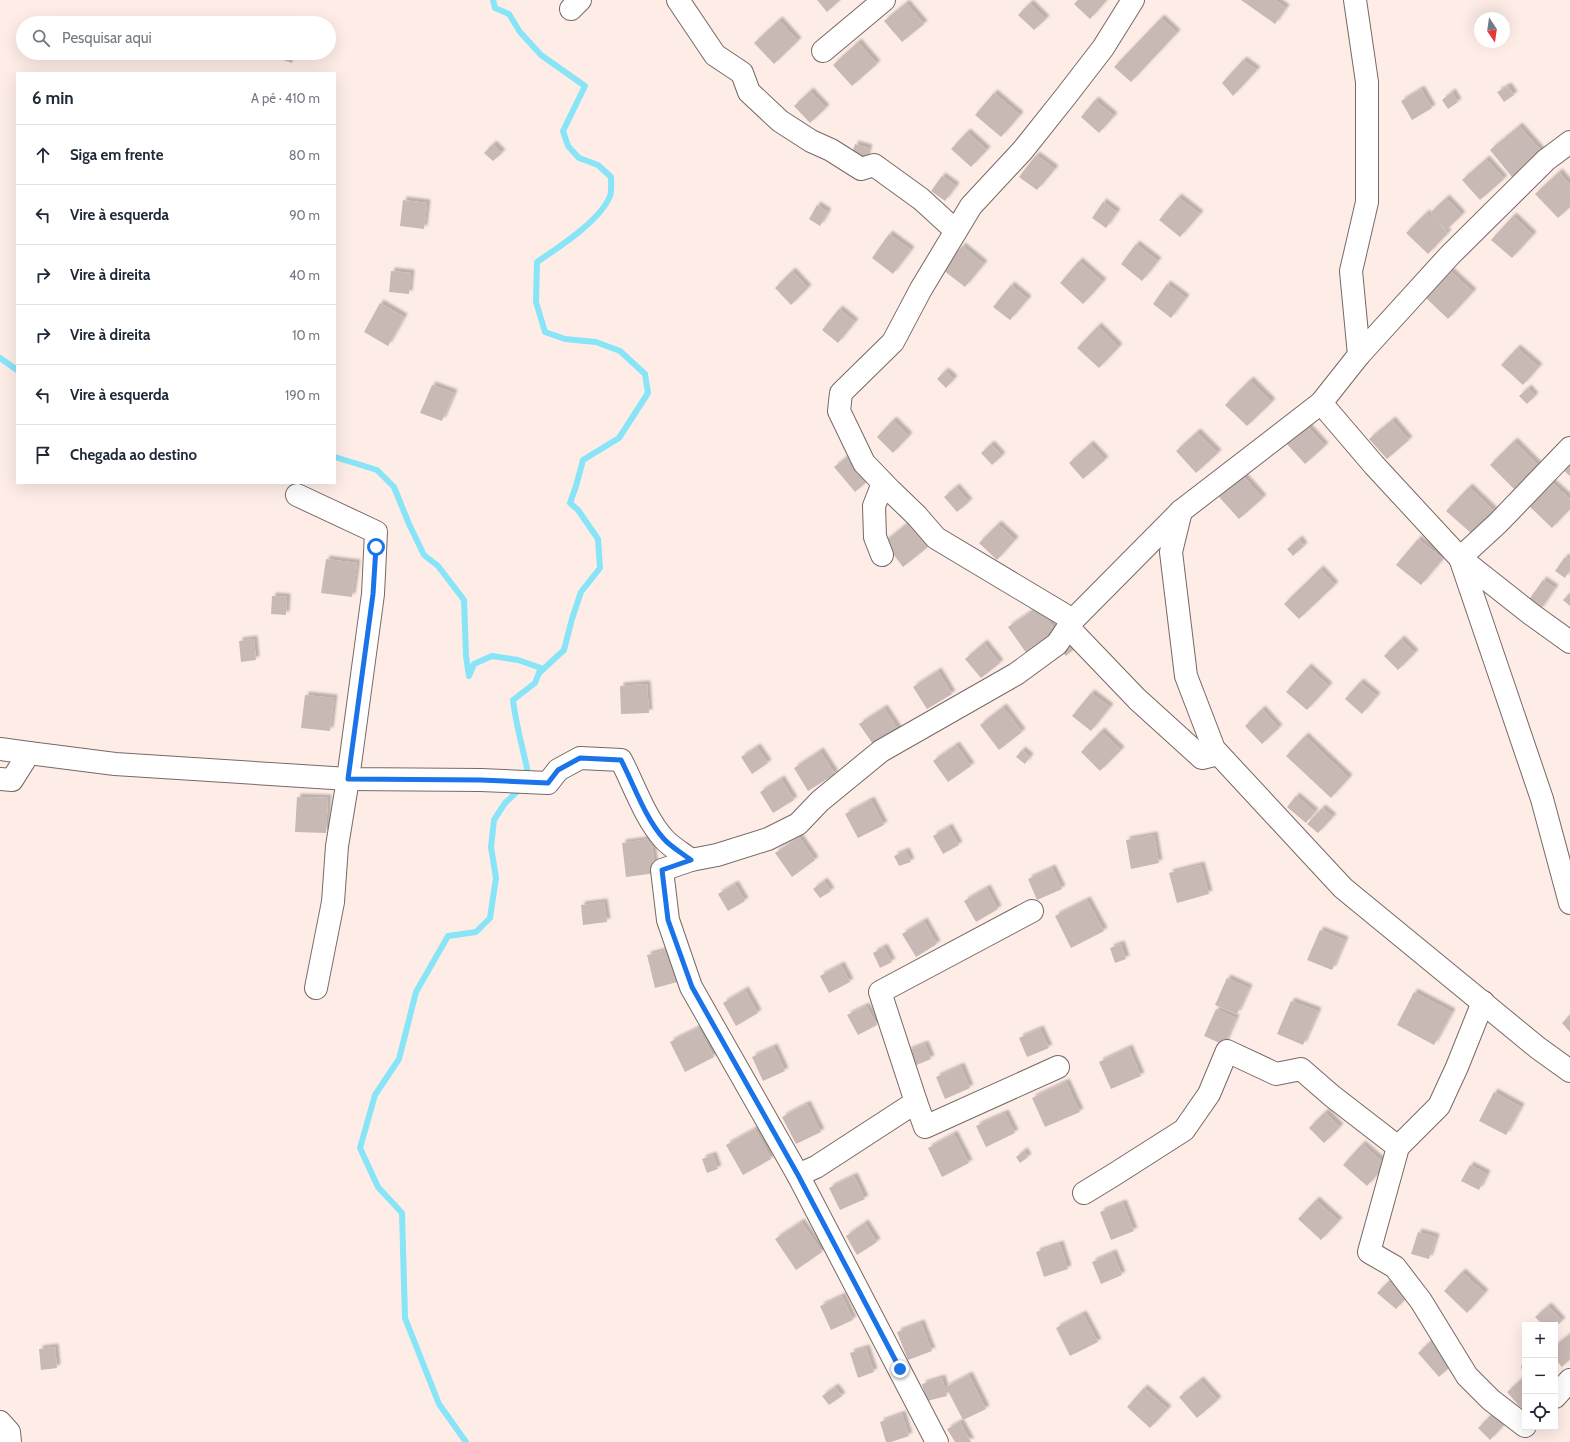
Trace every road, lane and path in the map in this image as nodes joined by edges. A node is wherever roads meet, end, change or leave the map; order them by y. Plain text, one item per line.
1 (678, 0) edge
2 (884, 0) edge
3 (1133, 0) edge
4 (1355, 0) edge
5 (823, 51) dead end
6 (1570, 142) edge
7 (956, 231) junction
8 (1358, 354) junction
9 (1322, 403) junction
10 (1570, 448) edge
11 (883, 483) junction
12 (296, 495) dead end
13 (1182, 511) junction
14 (882, 555) dead end
15 (1460, 558) junction
16 (1070, 624) junction
17 (1570, 642) edge
18 (0, 749) edge
19 (29, 753) junction
20 (1218, 754) junction
21 (0, 779) edge
22 (348, 779) junction
23 (691, 860) junction
24 (1570, 903) edge
25 (1032, 911) dead end
26 (316, 988) dead end
27 (1483, 1002) junction
28 (1058, 1067) dead end
29 (1570, 1071) edge
30 (916, 1102) junction
31 (1398, 1147) junction
32 (798, 1175) junction
33 (1084, 1193) dead end
34 (1570, 1380) edge
35 (1558, 1394) edge
36 (0, 1422) edge
37 (1522, 1427) edge
38 (10, 1442) edge
39 (937, 1442) edge

1 - 7 street
2 - 5 street
3 - 7 street
4 - 8 street
6 - 8 street
7 - 11 street
8 - 9 street
9 - 13 street
9 - 15 street
10 - 15 street
11 - 14 street
11 - 16 street
12 - 22 street
13 - 16 street
13 - 20 street
15 - 17 street
15 - 24 street
16 - 20 street
16 - 23 street
18 - 19 street
19 - 21 street
19 - 22 street
20 - 27 street
22 - 23 street
22 - 26 street
23 - 32 street
25 - 30 street
27 - 29 street
27 - 31 street
28 - 30 street
30 - 32 street
31 - 33 street
31 - 37 street
32 - 39 street
34 - 35 street
36 - 38 street

